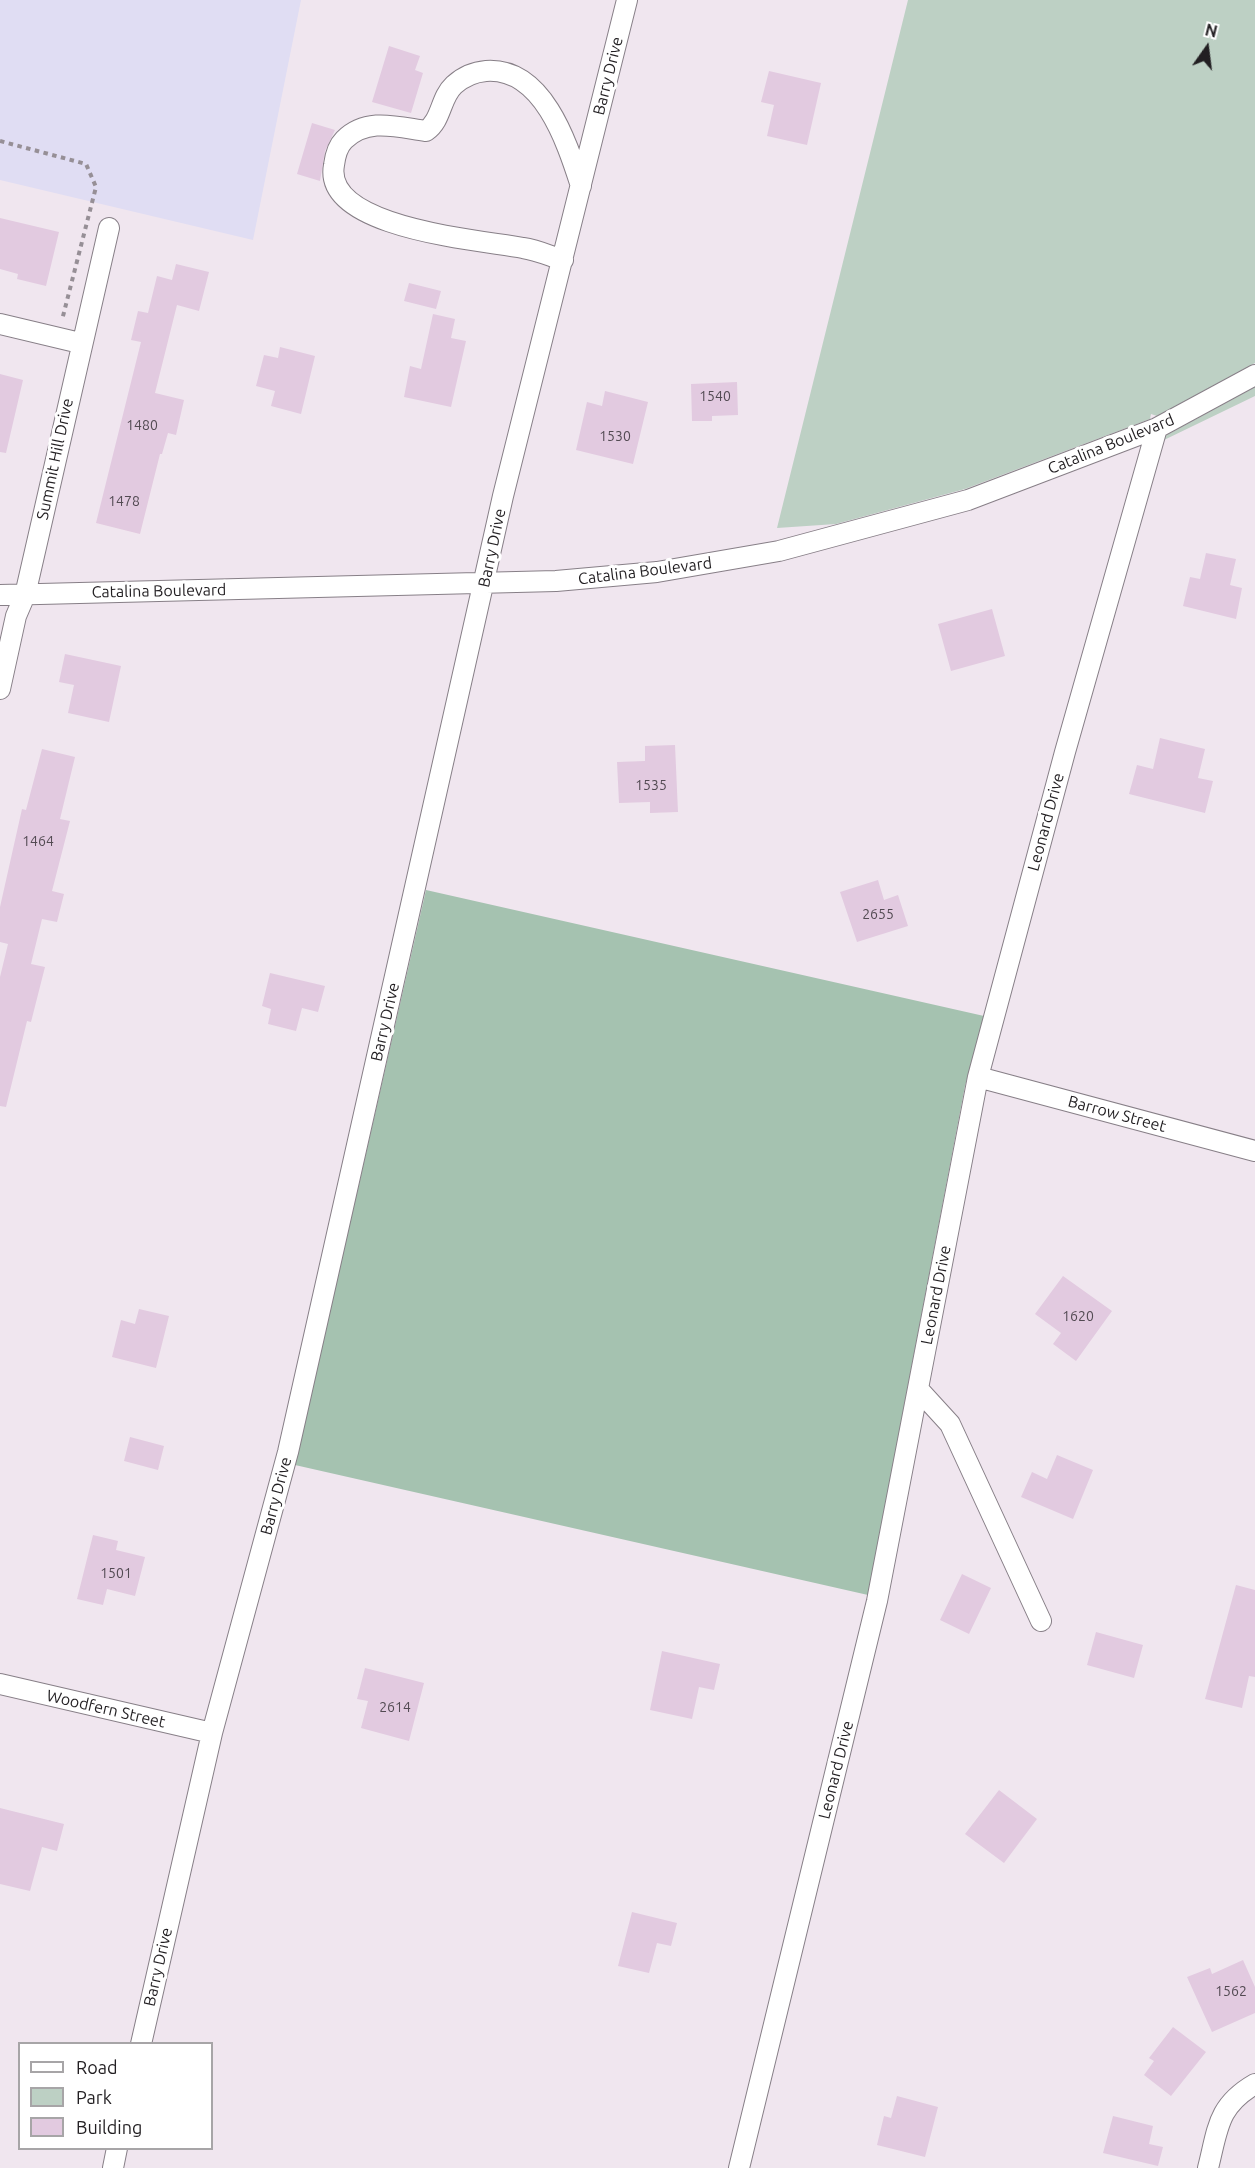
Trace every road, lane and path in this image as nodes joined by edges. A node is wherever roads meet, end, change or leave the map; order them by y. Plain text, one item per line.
1 (627, 0) edge
2 (0, 141) edge
3 (581, 186) junction
4 (109, 228) dead end
5 (563, 260) junction
6 (62, 322) dead end
7 (0, 324) edge
8 (80, 343) junction
9 (1255, 375) edge
10 (1157, 428) junction
11 (485, 583) junction
12 (0, 595) edge
13 (25, 595) junction
14 (0, 689) edge
15 (978, 1077) junction
16 (1255, 1151) edge
17 (918, 1389) junction
18 (1041, 1621) dead end
19 (0, 1684) edge
20 (212, 1733) junction
21 (141, 2042) edge
22 (1255, 2084) edge
23 (116, 2150) edge
24 (112, 2168) edge
25 (739, 2168) edge
26 (1208, 2168) edge

1 - 3 street, Barry Drive
2 - 6 path
3 - 5 street, Barry Drive
3 - 5 street
4 - 8 street, Summit Hill Drive
5 - 11 street, Barry Drive
7 - 8 street
8 - 13 street, Summit Hill Drive
9 - 10 street, Catalina Boulevard
10 - 11 street, Catalina Boulevard
10 - 15 street, Leonard Drive
11 - 13 street, Catalina Boulevard
11 - 20 street, Barry Drive
12 - 13 street, Catalina Boulevard
13 - 14 street, Summit Hill Drive
15 - 16 street, Barrow Street
15 - 17 street, Leonard Drive
17 - 18 street
17 - 25 street, Leonard Drive
19 - 20 street, Woodfern Street
20 - 21 street, Barry Drive
22 - 26 street
23 - 24 street

